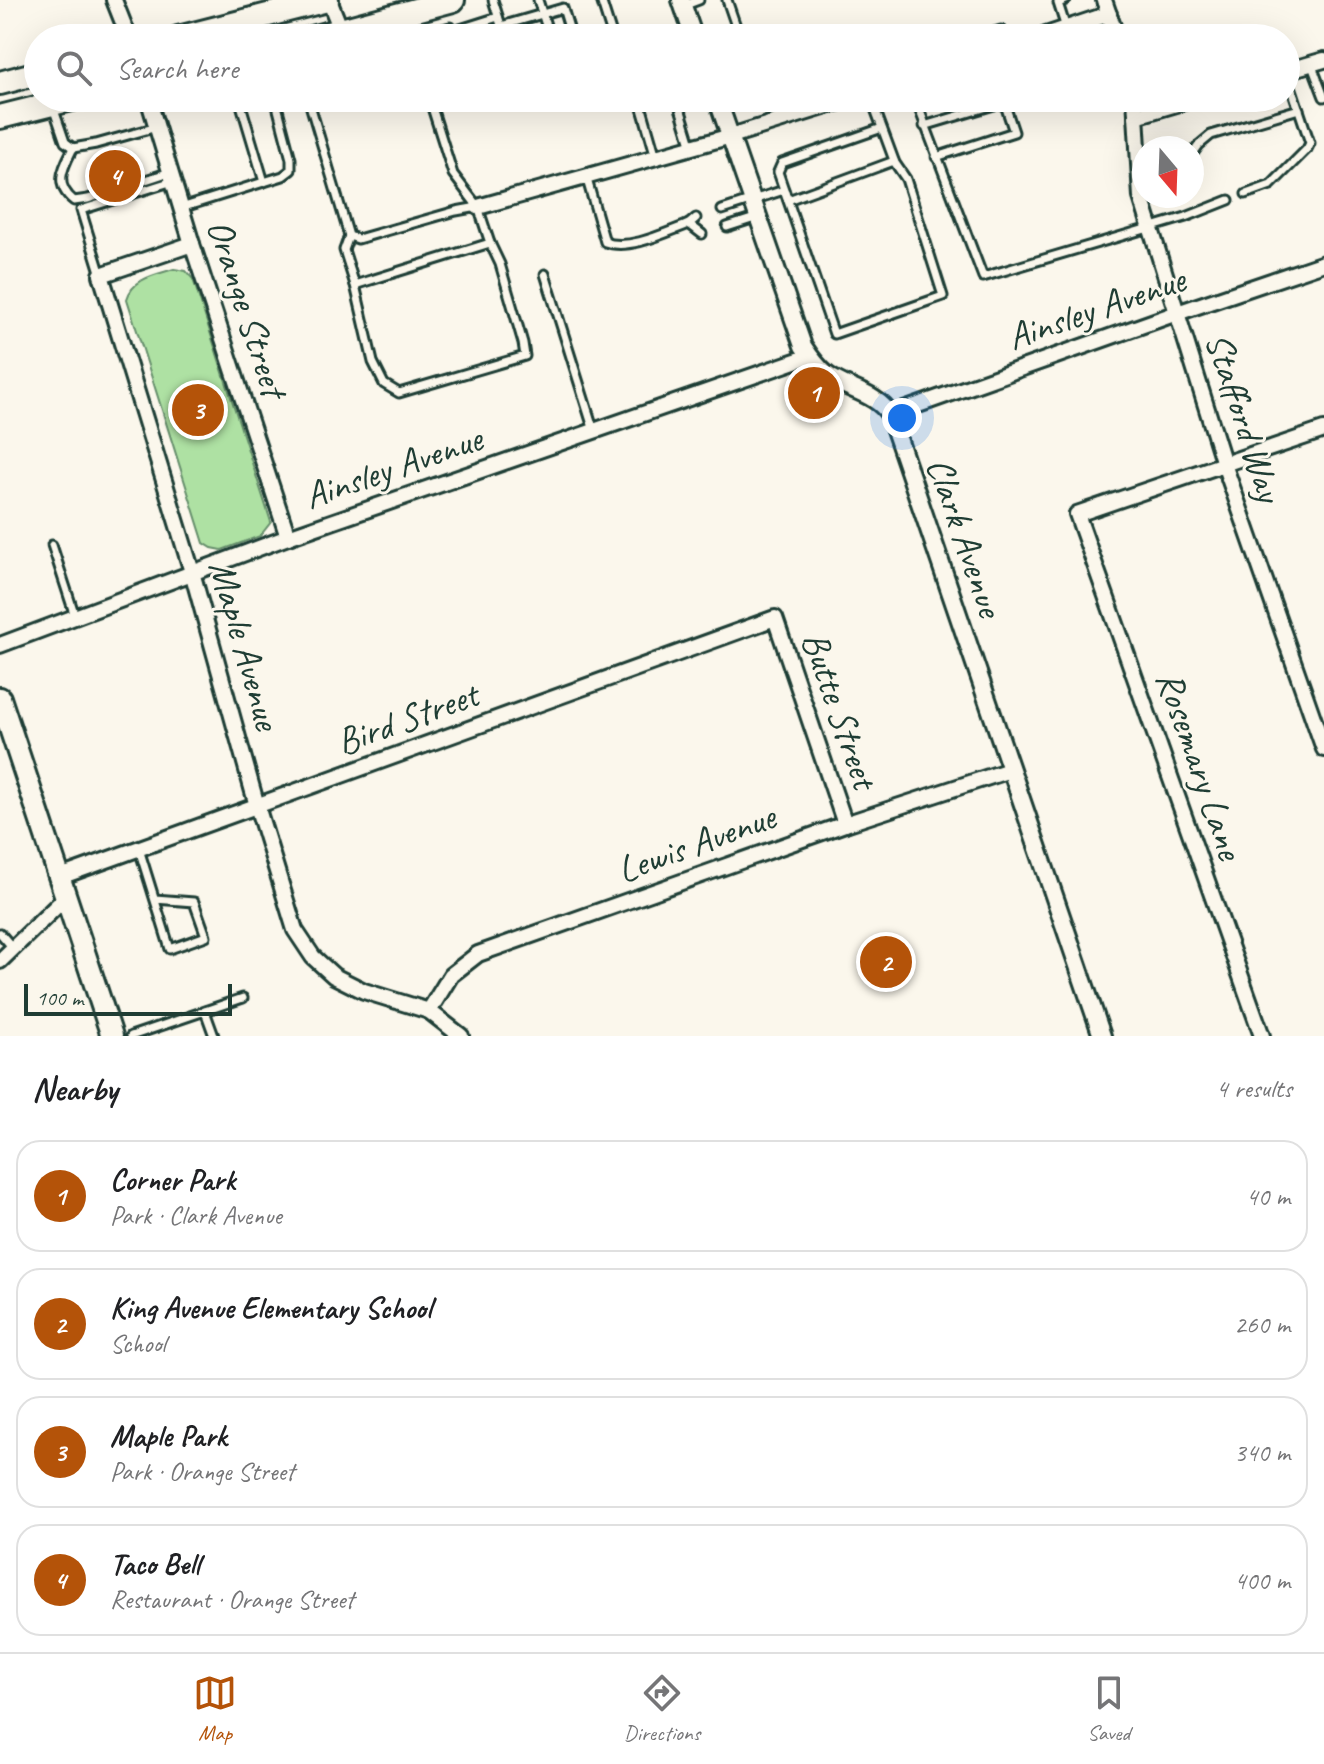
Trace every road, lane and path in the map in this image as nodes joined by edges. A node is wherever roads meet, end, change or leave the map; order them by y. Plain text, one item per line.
1 (114, 0) edge
2 (328, 0) edge
3 (453, 0) edge
4 (493, 0) edge
5 (538, 0) edge
6 (601, 0) edge
7 (727, 0) edge
8 (1066, 0) edge
9 (687, 2) edge
10 (271, 7) edge
11 (1106, 7) edge
12 (403, 13) junction
13 (542, 13) junction
14 (498, 17) junction
15 (123, 24) edge
16 (220, 24) edge
17 (338, 24) edge
18 (363, 24) edge
19 (407, 24) edge
20 (469, 24) edge
21 (500, 24) edge
22 (507, 24) edge
23 (546, 24) edge
24 (568, 24) edge
25 (609, 24) edge
26 (691, 24) edge
27 (735, 24) edge
28 (1065, 24) edge
29 (1074, 24) edge
30 (1318, 62) edge
31 (24, 77) edge
32 (0, 83) edge
33 (1324, 97) edge
34 (24, 111) edge
35 (55, 112) edge
36 (152, 112) edge
37 (243, 112) edge
38 (279, 112) edge
39 (312, 112) edge
40 (433, 112) edge
41 (643, 112) edge
42 (681, 112) edge
43 (722, 112) edge
44 (808, 112) edge
45 (876, 112) edge
46 (920, 112) edge
47 (971, 112) edge
48 (1007, 112) edge
49 (1136, 112) edge
50 (1150, 112) edge
51 (1289, 112) edge
52 (1300, 112) edge
53 (1136, 116) junction
54 (0, 117) edge
55 (924, 126) junction
56 (157, 127) junction
57 (882, 128) junction
58 (731, 136) junction
59 (1138, 136) edge
60 (1204, 141) edge
61 (692, 147) junction
62 (73, 148) junction
63 (656, 157) junction
64 (936, 157) junction
65 (894, 161) junction
66 (172, 176) junction
67 (586, 176) junction
68 (264, 182) junction
69 (784, 190) junction
70 (1246, 194) dead end
71 (788, 200) junction
72 (1229, 200) dead end
73 (478, 207) junction
74 (181, 208) junction
75 (1145, 208) edge
76 (756, 209) junction
77 (722, 210) dead end
78 (727, 227) dead end
79 (1151, 228) junction
80 (702, 234) dead end
81 (349, 236) junction
82 (490, 243) junction
83 (192, 244) junction
84 (1324, 263) edge
85 (545, 274) dead end
86 (101, 275) junction
87 (355, 285) junction
88 (1177, 313) junction
89 (810, 356) junction
90 (890, 415) junction
91 (1324, 430) edge
92 (594, 431) junction
93 (1224, 464) junction
94 (288, 537) junction
95 (52, 545) dead end
96 (192, 572) junction
97 (75, 616) junction
98 (775, 618) joint
99 (0, 645) edge
100 (2, 713) edge
101 (1324, 749) edge
102 (1010, 770) junction
103 (257, 806) junction
104 (845, 824) junction
105 (139, 849) junction
106 (63, 887) junction
107 (155, 899) junction
108 (0, 933) edge
109 (13, 948) junction
110 (0, 961) edge
111 (243, 998) dead end
112 (205, 1011) junction
113 (429, 1011) junction
114 (112, 1036) edge
115 (131, 1036) edge
116 (214, 1036) edge
117 (461, 1036) edge
118 (1102, 1036) edge
119 (1262, 1036) edge

1 - 15 street
2 - 10 highway
2 - 17 street
3 - 12 highway
4 - 14 lane
5 - 13 lane
6 - 25 lane
7 - 27 lane
8 - 28 lane
9 - 26 street
10 - 16 highway
11 - 29 street
12 - 18 highway
12 - 19 lane
13 - 22 lane
13 - 23 lane
13 - 24 lane
14 - 20 lane
14 - 21 lane
30 - 33 lane
31 - 32 highway
34 - 54 highway
35 - 62 lane
36 - 56 street, Orange Street
37 - 68 lane
38 - 68 lane
39 - 81 lane
40 - 73 lane
41 - 63 lane
42 - 61 lane
43 - 58 street
44 - 58 street
45 - 57 lane
46 - 55 lane
47 - 55 lane
48 - 64 lane
49 - 53 street, Stafford Way
50 - 53 street
51 - 60 lane
52 - 70 lane
53 - 59 street, Stafford Way
55 - 64 lane
56 - 62 lane
56 - 66 street, Orange Street
57 - 65 lane
57 - 69 lane
58 - 61 street
58 - 76 street
61 - 63 street
62 - 66 lane
63 - 67 street
64 - 79 lane
65 - 71 lane
65 - 71 lane
66 - 74 street, Orange Street
66 - 86 lane
67 - 73 street
67 - 80 lane
68 - 74 lane
69 - 71 lane
69 - 76 lane
72 - 79 lane
73 - 81 lane
73 - 82 lane
74 - 83 street, Orange Street
75 - 79 street, Stafford Way
76 - 77 lane
76 - 78 lane
76 - 89 street
79 - 88 street, Stafford Way
81 - 87 lane
82 - 87 lane
82 - 87 lane
83 - 86 street
83 - 94 street, Orange Street
84 - 88 street, Ainsley Avenue
85 - 92 lane
86 - 96 street, Maple Avenue
88 - 90 street, Ainsley Avenue
88 - 93 street, Stafford Way
89 - 90 street
89 - 92 street, Ainsley Avenue
90 - 102 street, Clark Avenue
91 - 93 street
92 - 94 street, Ainsley Avenue
93 - 101 street, Stafford Way
93 - 119 street, Rosemary Lane
94 - 96 street, Ainsley Avenue
95 - 97 lane
96 - 97 street, Ainsley Avenue
96 - 103 street, Maple Avenue
97 - 99 street, Ainsley Avenue
98 - 103 street, Bird Street
98 - 104 street, Butte Street
100 - 106 main road
102 - 104 street, Lewis Avenue
102 - 118 street, Clark Avenue
103 - 105 street, Bird Street
103 - 113 street, Maple Avenue
104 - 113 street, Lewis Avenue
105 - 106 street, Bird Street
105 - 107 lane
106 - 109 street, Bird Street
106 - 114 main road
107 - 107 lane
108 - 109 lane
109 - 110 street, Bird Street
111 - 112 lane
112 - 115 lane
112 - 116 lane
113 - 117 street, Maple Avenue

